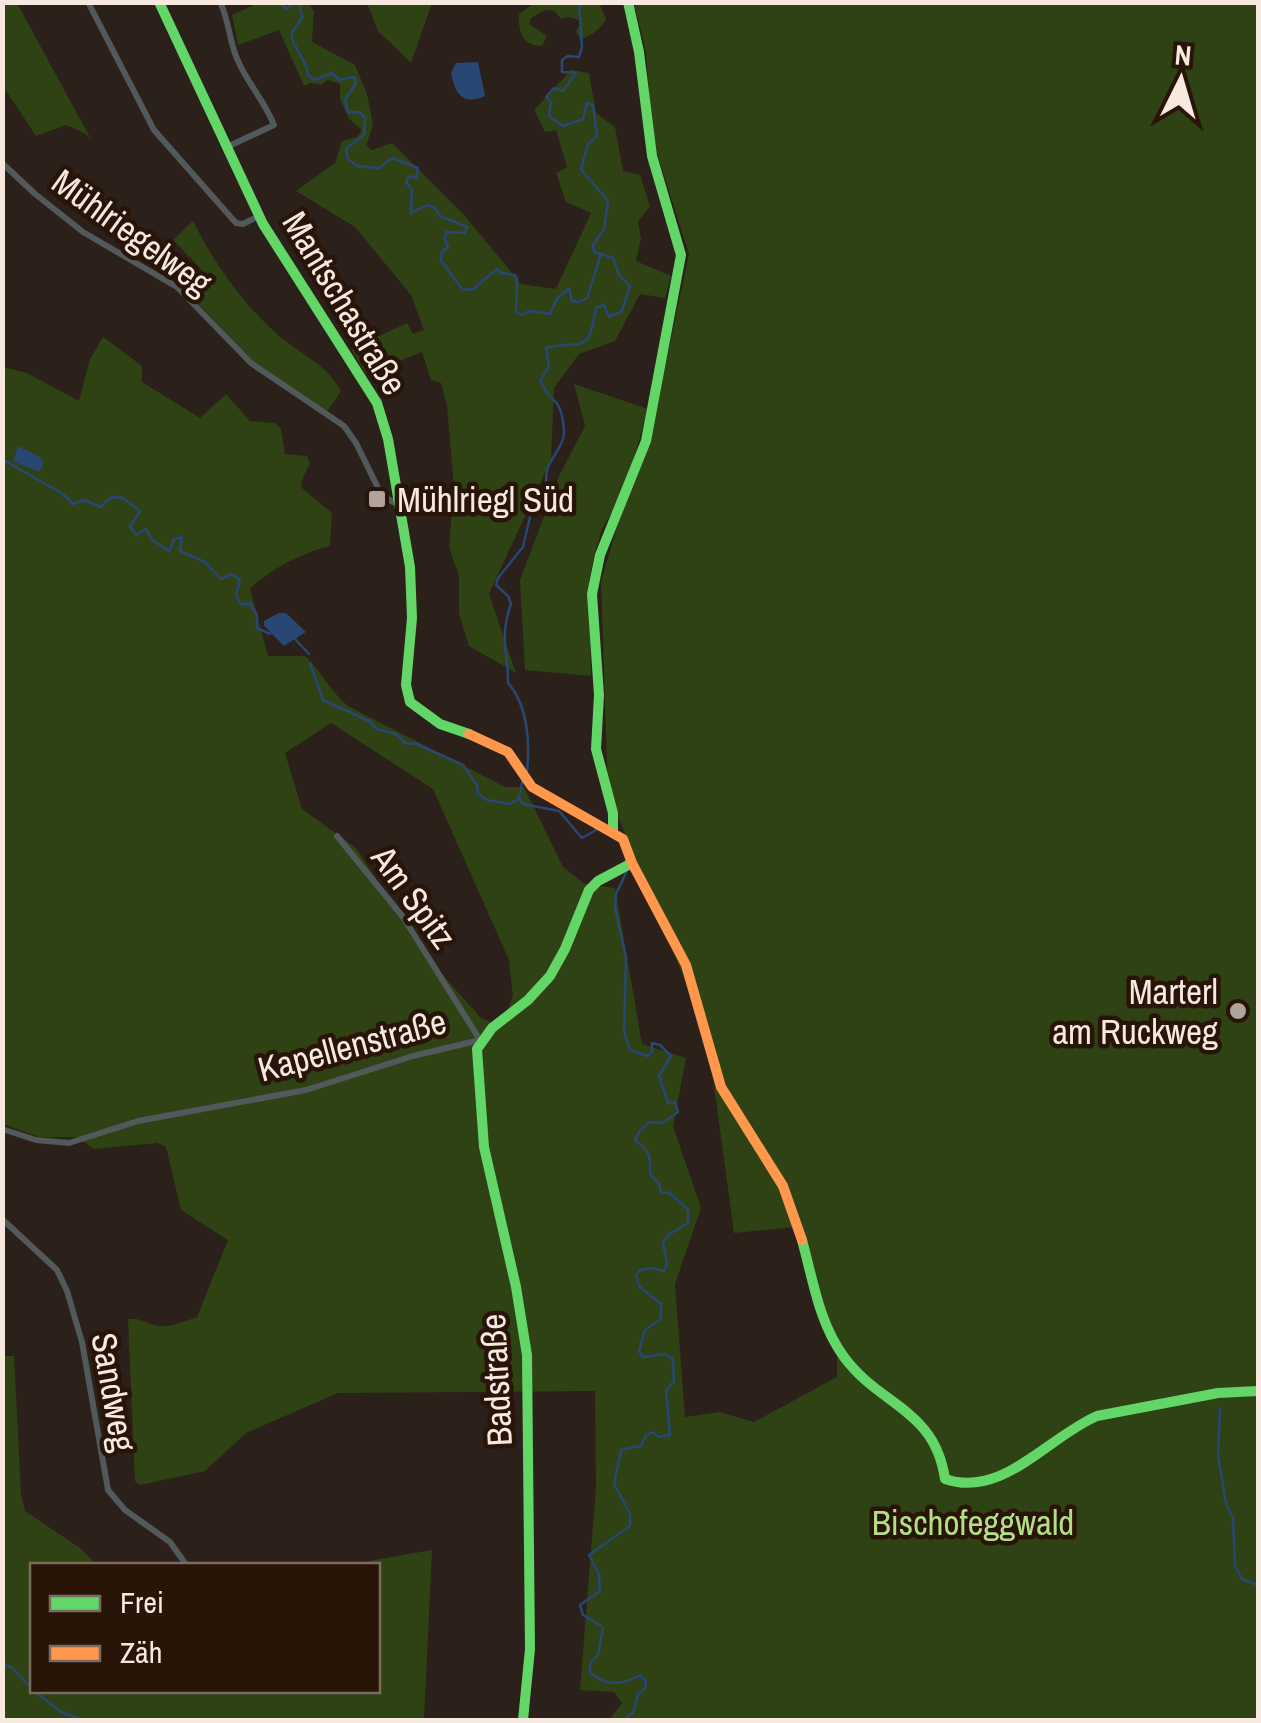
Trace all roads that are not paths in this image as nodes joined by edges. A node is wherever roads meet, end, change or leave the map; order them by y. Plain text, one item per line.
1 (88, 2) edge
2 (158, 2) edge
3 (220, 2) edge
4 (628, 2) edge
5 (226, 147) junction
6 (2, 163) edge
7 (259, 216) junction
8 (399, 505) junction
9 (613, 832) junction
10 (336, 836) dead end
11 (632, 863) junction
12 (480, 1040) junction
13 (2, 1129) edge
14 (2, 1219) edge
15 (1258, 1391) edge
16 (185, 1563) edge
17 (523, 1720) edge

1 - 7 street
2 - 5 street, Mantschastraße
3 - 5 street
4 - 9 street
5 - 7 street, Mantschastraße
6 - 8 street, Mühlriegelweg
7 - 8 street, Mantschastraße
8 - 9 street, Mantschastraße
9 - 11 street
10 - 12 street, Am Spitz
11 - 12 street, Kapellenstraße
11 - 15 street
12 - 13 street, Kapellenstraße
12 - 17 street, Badstraße
14 - 16 street, Sandweg

